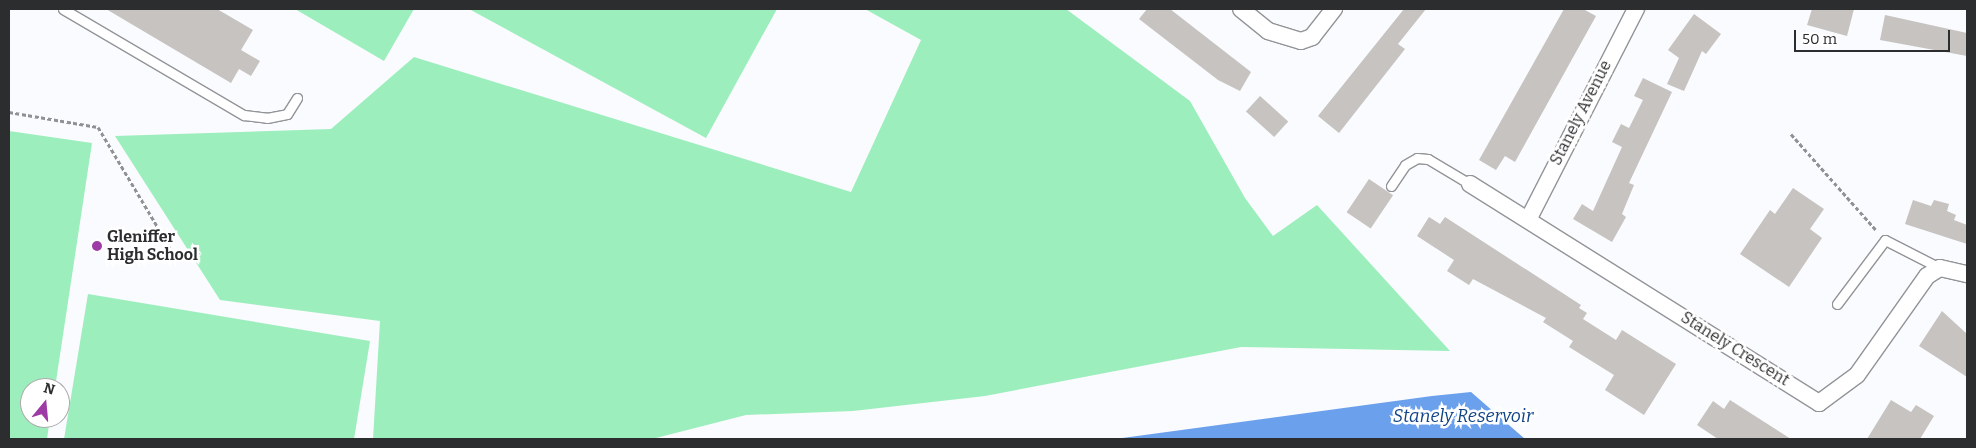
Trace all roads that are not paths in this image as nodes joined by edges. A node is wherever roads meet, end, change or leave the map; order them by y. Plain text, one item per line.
1 (63, 9) edge
2 (1241, 9) edge
3 (1334, 9) edge
4 (1636, 9) edge
5 (297, 98) dead end
6 (1470, 184) joint
7 (1392, 186) dead end
8 (1529, 218) junction
9 (1940, 268) junction
10 (1967, 274) edge
11 (1837, 304) dead end

1 - 5 lane
2 - 3 street
4 - 8 street, Stanely Avenue
6 - 7 lane
6 - 8 street, Stanely Crescent
8 - 9 street, Stanely Crescent
9 - 10 street
9 - 11 lane

